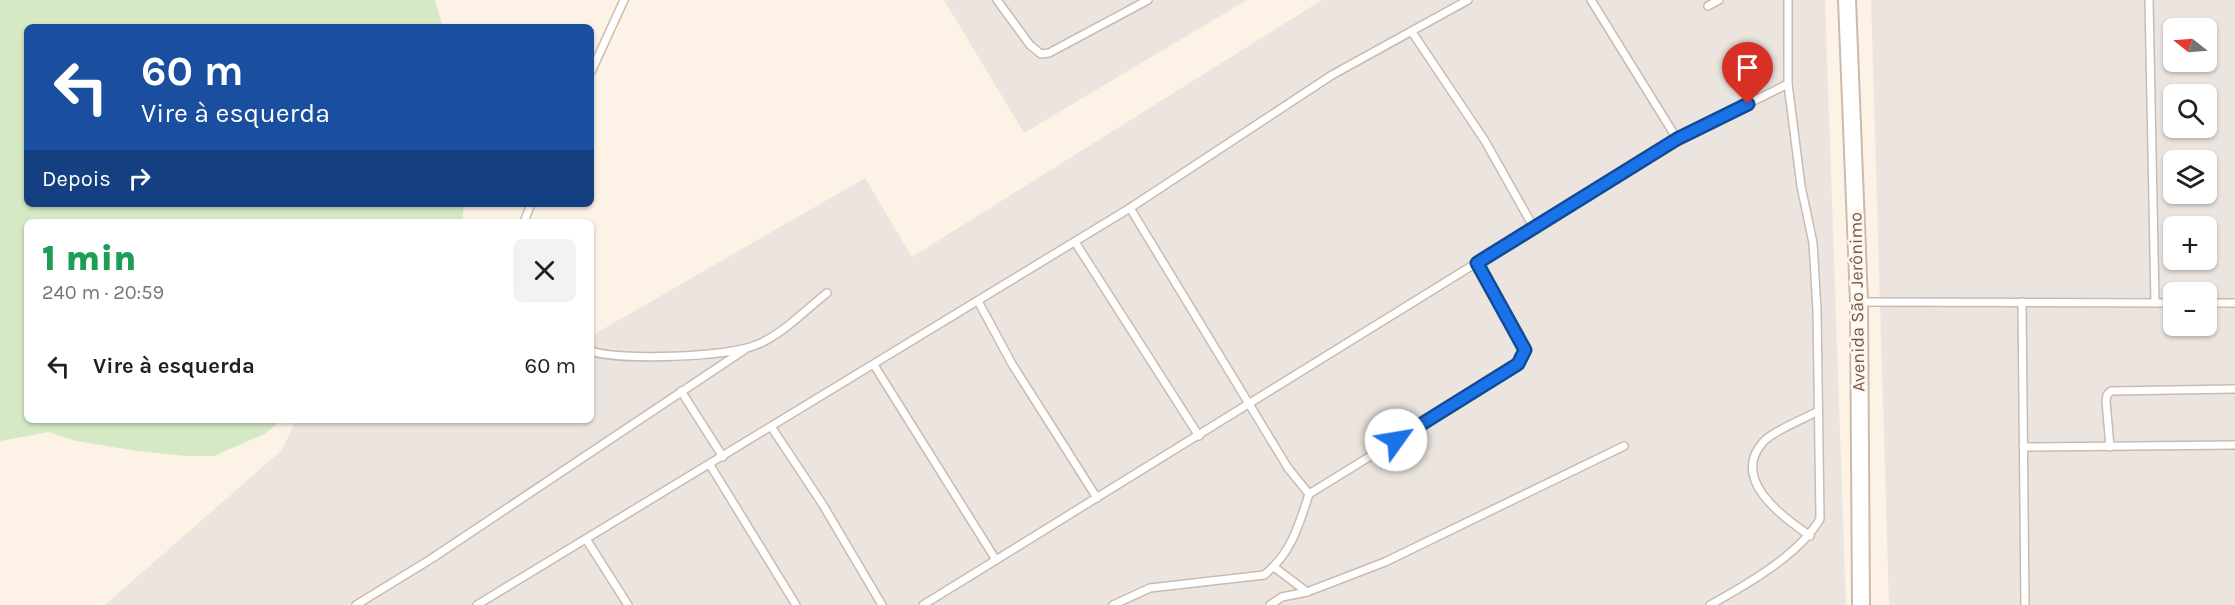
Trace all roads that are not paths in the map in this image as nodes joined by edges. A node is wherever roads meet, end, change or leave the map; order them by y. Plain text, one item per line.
1 (624, 0) edge
2 (998, 0) edge
3 (1148, 0) edge
4 (1468, 0) edge
5 (1591, 0) edge
6 (1719, 0) edge
7 (1788, 0) edge
8 (1847, 0) edge
9 (2149, 0) edge
10 (1708, 6) dead end
11 (1412, 32) junction
12 (594, 65) edge
13 (1788, 84) junction
14 (1677, 139) junction
15 (1130, 208) junction
16 (1534, 228) junction
17 (1075, 242) junction
18 (1477, 263) junction
19 (827, 293) dead end
20 (978, 301) junction
21 (1859, 302) junction
22 (2022, 302) junction
23 (2155, 303) junction
24 (2163, 303) edge
25 (2217, 303) edge
26 (2235, 303) edge
27 (744, 350) junction
28 (594, 352) edge
29 (874, 365) junction
30 (2235, 389) edge
31 (681, 391) junction
32 (1251, 404) junction
33 (1818, 411) junction
34 (772, 428) junction
35 (1199, 436) junction
36 (2235, 445) edge
37 (1624, 446) dead end
38 (2023, 447) junction
39 (2110, 447) junction
40 (723, 457) junction
41 (710, 465) junction
42 (1310, 494) junction
43 (1097, 498) junction
44 (1810, 536) junction
45 (586, 538) junction
46 (996, 560) junction
47 (1274, 567) junction
48 (1307, 592) junction
49 (1273, 604) edge
50 (356, 605) edge
51 (477, 605) edge
52 (628, 605) edge
53 (796, 605) edge
54 (882, 605) edge
55 (923, 605) edge
56 (1113, 605) edge
57 (1710, 605) edge
58 (1861, 605) edge
59 (2025, 605) edge

1 - 12 lane
2 - 3 lane
4 - 11 lane
5 - 14 lane
6 - 10 lane
7 - 13 lane
8 - 21 street, Avenida São Jerônimo
9 - 23 lane
11 - 15 lane
11 - 16 lane
13 - 14 lane
13 - 33 lane
14 - 16 lane
15 - 17 lane
15 - 32 lane
16 - 18 lane
17 - 20 lane
17 - 35 lane
18 - 32 lane
18 - 42 lane
19 - 27 lane
20 - 29 lane
20 - 43 lane
21 - 22 lane
21 - 58 street, Avenida São Jerônimo
22 - 23 lane
22 - 38 lane
23 - 24 lane
25 - 26 lane
27 - 28 lane
27 - 31 lane
29 - 34 lane
29 - 46 lane
30 - 39 lane
31 - 40 lane
31 - 50 lane
32 - 35 lane
32 - 42 lane
33 - 44 lane
33 - 44 lane
34 - 40 lane
34 - 54 lane
35 - 43 lane
36 - 39 lane
37 - 48 lane
38 - 39 lane
38 - 59 lane
40 - 41 lane
41 - 45 lane
41 - 53 lane
42 - 47 lane
43 - 46 lane
44 - 57 lane
45 - 51 lane
45 - 52 lane
46 - 55 lane
47 - 48 lane
47 - 56 lane
48 - 49 lane

